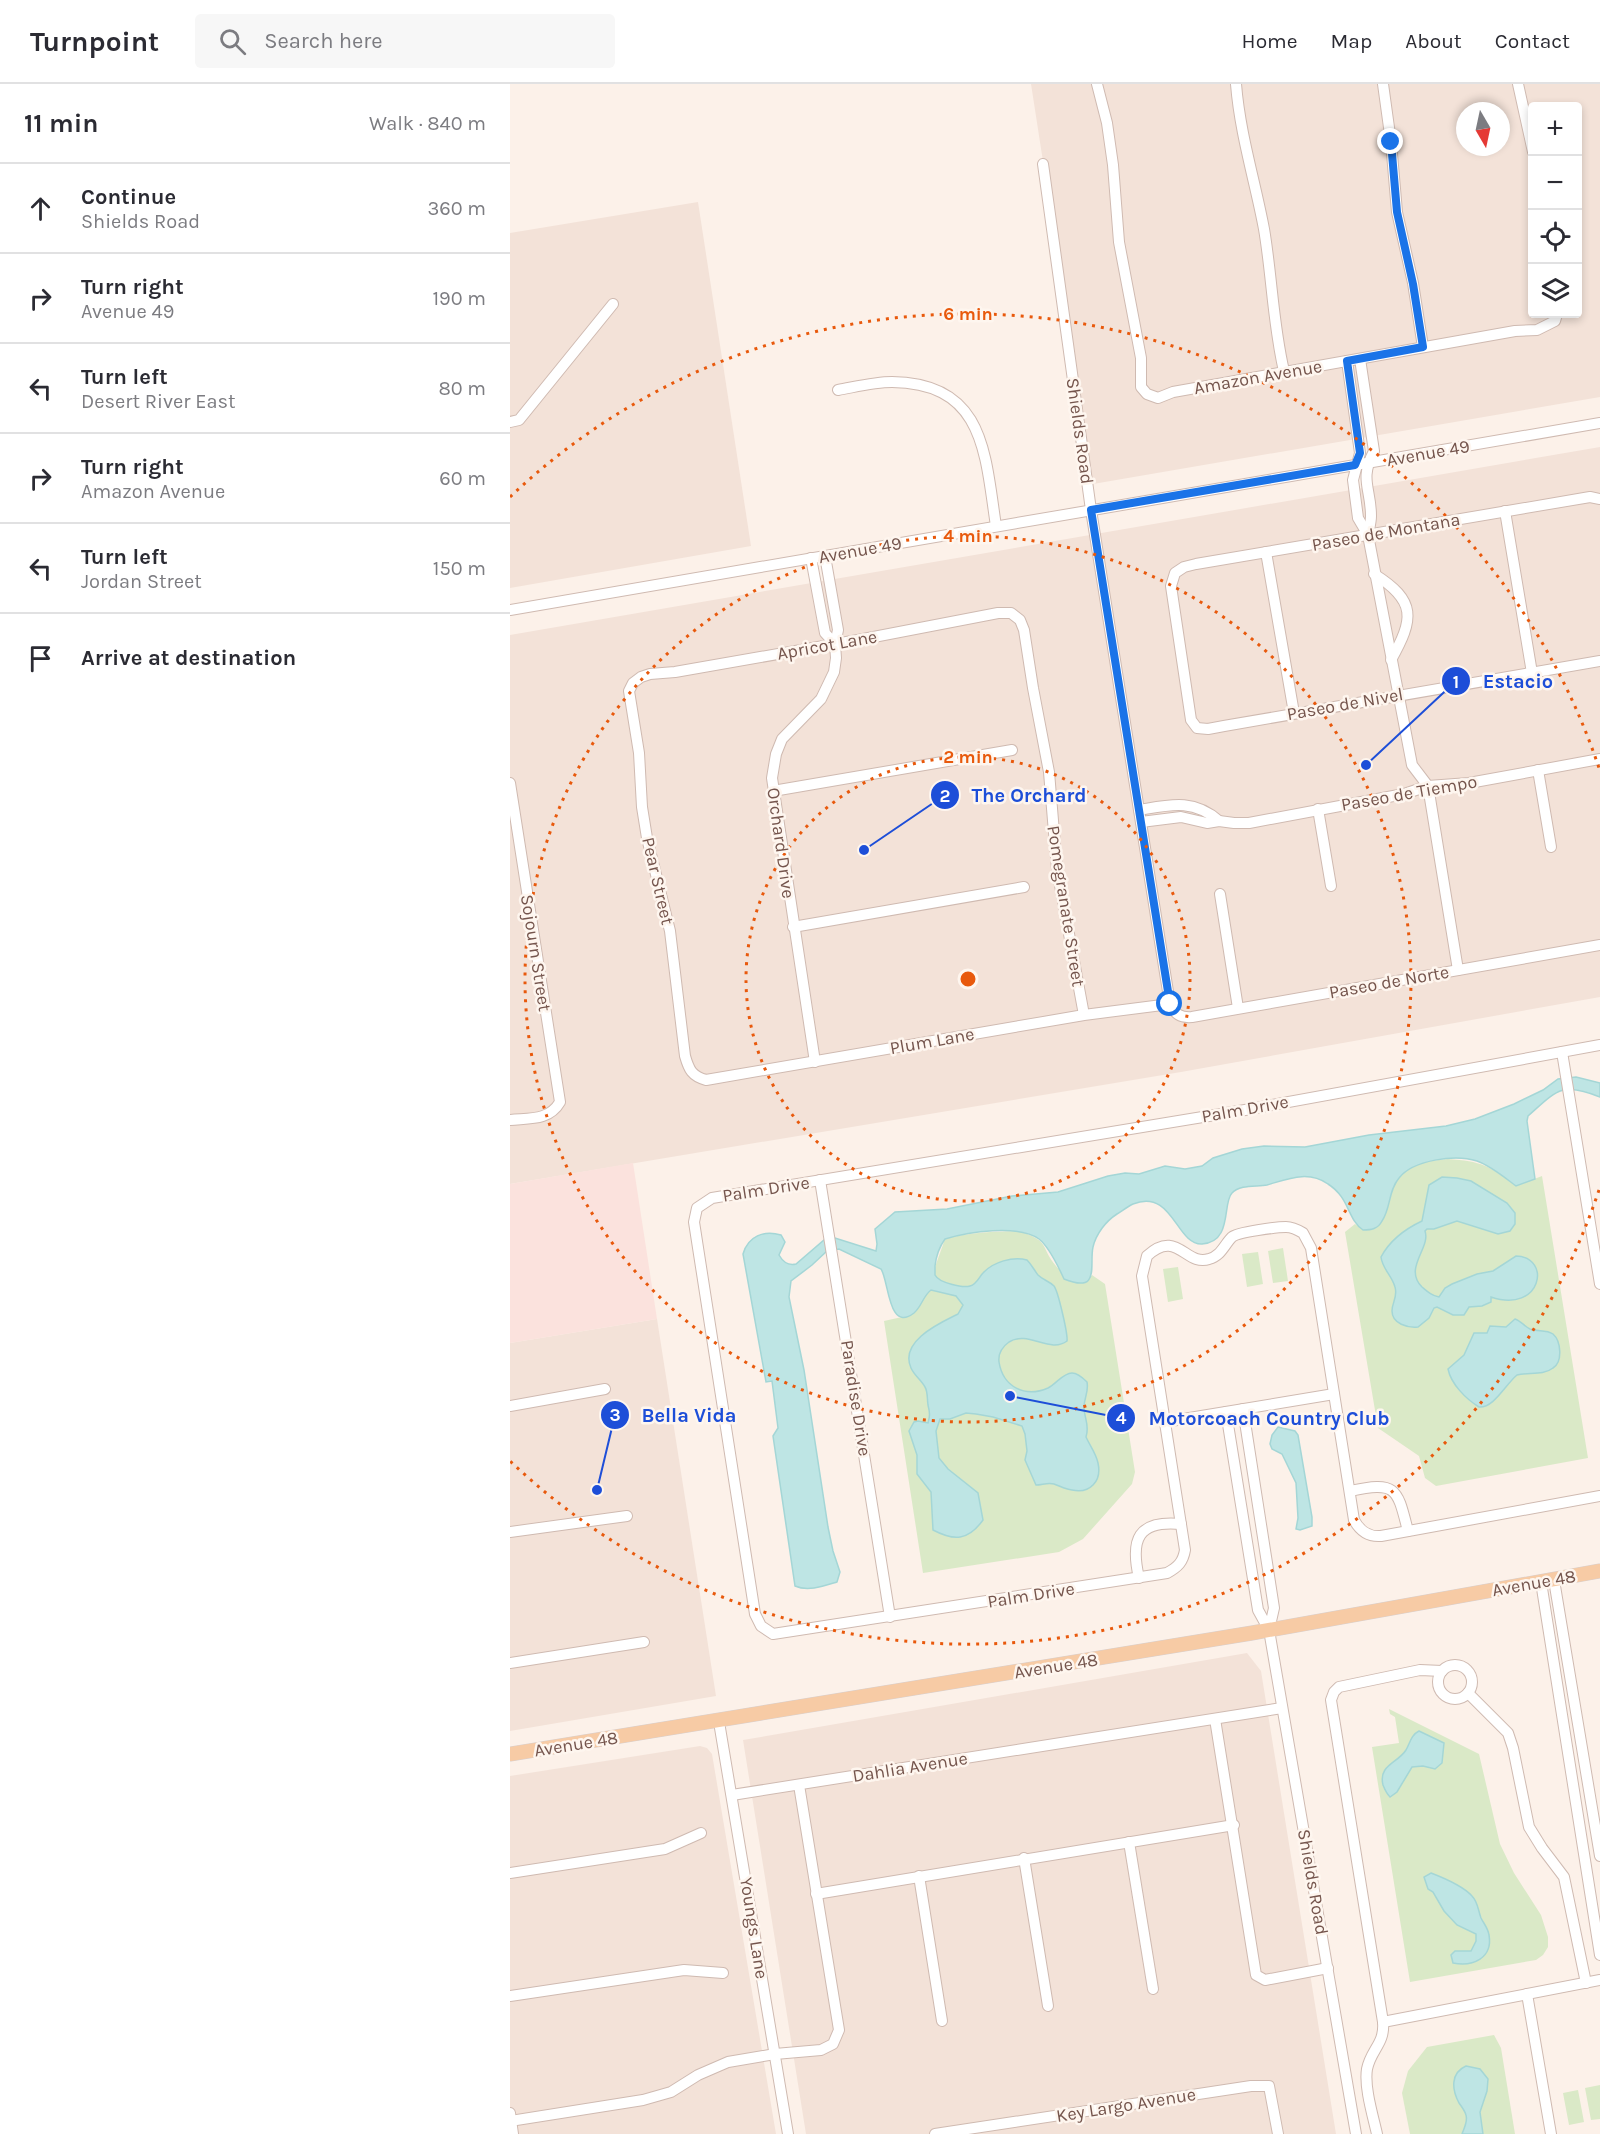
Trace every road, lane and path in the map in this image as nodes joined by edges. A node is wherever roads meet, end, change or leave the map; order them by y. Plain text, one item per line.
1 (1097, 84) edge
2 (1236, 84) edge
3 (1383, 84) edge
4 (1518, 84) edge
5 (1528, 129) edge
6 (1043, 164) dead end
7 (613, 304) dead end
8 (1556, 318) edge
9 (1423, 347) junction
10 (1360, 359) junction
11 (1347, 361) junction
12 (1284, 371) junction
13 (838, 390) dead end
14 (514, 421) edge
15 (1600, 423) edge
16 (1368, 463) junction
17 (1355, 465) junction
18 (1600, 500) edge
19 (1091, 510) junction
20 (1505, 511) junction
21 (996, 526) junction
22 (1368, 535) junction
23 (1266, 552) junction
24 (825, 556) junction
25 (811, 558) junction
26 (1374, 574) junction
27 (510, 610) edge
28 (1020, 620) joint
29 (835, 644) junction
30 (1391, 660) junction
31 (1600, 661) edge
32 (1532, 673) junction
33 (633, 683) joint
34 (1398, 695) junction
35 (1294, 713) junction
36 (1197, 728) joint
37 (1012, 750) dead end
38 (1600, 759) edge
39 (1538, 770) junction
40 (510, 783) edge
41 (1428, 786) junction
42 (772, 791) junction
43 (1318, 809) junction
44 (1139, 810) junction
45 (1219, 820) junction
46 (1141, 822) junction
47 (513, 826) edge
48 (1551, 847) dead end
49 (1331, 885) dead end
50 (1024, 887) dead end
51 (1220, 894) dead end
52 (793, 927) junction
53 (1600, 945) edge
54 (1458, 970) junction
55 (1170, 1004) junction
56 (1238, 1008) junction
57 (1084, 1015) junction
58 (1178, 1016) joint
59 (1600, 1045) edge
60 (1562, 1052) junction
61 (815, 1062) junction
62 (695, 1077) joint
63 (510, 1120) edge
64 (820, 1180) junction
65 (1600, 1284) edge
66 (605, 1389) dead end
67 (1335, 1394) junction
68 (510, 1406) edge
69 (1243, 1409) junction
70 (1226, 1412) junction
71 (1165, 1422) junction
72 (1350, 1491) junction
73 (1600, 1496) edge
74 (627, 1516) dead end
75 (1181, 1524) junction
76 (1408, 1531) junction
77 (510, 1532) edge
78 (1600, 1571) edge
79 (1139, 1578) junction
80 (1547, 1581) junction
81 (890, 1617) junction
82 (1269, 1630) junction
83 (644, 1642) dead end
84 (510, 1663) edge
85 (1442, 1671) junction
86 (1468, 1693) junction
87 (1282, 1708) junction
88 (1215, 1719) junction
89 (719, 1722) junction
90 (510, 1754) edge
91 (799, 1785) junction
92 (732, 1795) junction
93 (1234, 1825) junction
94 (701, 1833) dead end
95 (1129, 1842) junction
96 (1600, 1856) edge
97 (1024, 1858) junction
98 (510, 1873) edge
99 (919, 1876) junction
100 (816, 1893) junction
101 (1600, 1955) edge
102 (1328, 1968) junction
103 (723, 1973) dead end
104 (1600, 1980) edge
105 (1586, 1983) junction
106 (1152, 1989) dead end
107 (1527, 1994) junction
108 (510, 1996) edge
109 (1048, 2006) dead end
110 (942, 2021) dead end
111 (1383, 2022) junction
112 (775, 2055) junction
113 (510, 2118) edge
114 (513, 2134) edge
115 (788, 2134) edge
116 (935, 2134) edge
117 (1278, 2134) edge
118 (1356, 2134) edge
119 (1377, 2134) edge
120 (1551, 2134) edge

1 - 12 street, Amazon Avenue
2 - 12 street
3 - 9 street
4 - 5 street
6 - 19 street, Shields Road
7 - 14 street
8 - 9 street, Amazon Avenue
9 - 10 street, Amazon Avenue
10 - 11 street, Amazon Avenue
10 - 16 street
11 - 12 street, Amazon Avenue
11 - 17 street
13 - 21 street
15 - 16 street, Avenue 49
16 - 17 street, Avenue 49
16 - 22 street
17 - 19 street, Avenue 49
17 - 22 street
18 - 20 street, Paseo de Montana
19 - 21 street, Avenue 49
19 - 44 street, Shields Road
20 - 22 street, Paseo de Montana
20 - 32 street
21 - 24 street, Avenue 49
22 - 23 street, Paseo de Montana
22 - 26 street
23 - 35 street
23 - 36 street, Paseo de Montana
24 - 25 street, Avenue 49
24 - 29 street, Orchard Drive
25 - 27 street, Avenue 49
25 - 29 street
26 - 30 street
26 - 30 street
28 - 29 street, Apricot Lane
28 - 57 street, Pomegranate Street
29 - 33 street, Apricot Lane
29 - 42 street, Orchard Drive
30 - 34 street
31 - 32 street, Paseo de Nivel
32 - 34 street, Paseo de Nivel
33 - 62 street, Pear Street
34 - 35 street, Paseo de Nivel
34 - 41 street
35 - 36 street, Paseo de Nivel
37 - 42 street
38 - 39 street, Paseo de Tiempo
39 - 41 street, Paseo de Tiempo
39 - 48 street
40 - 47 street, Sojourn Street
41 - 43 street, Paseo de Tiempo
41 - 54 street
42 - 52 street, Orchard Drive
43 - 45 street, Paseo de Tiempo
43 - 49 street
44 - 45 street, Paseo de Tiempo
44 - 46 street, Shields Road
45 - 46 street, Paseo de Tiempo
46 - 55 street, Shields Road
47 - 63 street, Sojourn Street
50 - 52 street
51 - 56 street
52 - 61 street, Orchard Drive
53 - 54 street, Paseo de Norte
54 - 56 street, Paseo de Norte
55 - 57 street, Plum Lane
55 - 58 street, Shields Road
56 - 58 street, Paseo de Norte
57 - 61 street, Plum Lane
59 - 60 street, Palm Drive
60 - 64 street, Palm Drive
60 - 65 street
61 - 62 street, Plum Lane
64 - 81 street, Paradise Drive
64 - 81 street, Palm Drive
66 - 68 street
67 - 69 street
67 - 71 street, Palm Drive
67 - 72 street, Palm Drive
69 - 70 street
69 - 82 street, Shields Road
70 - 71 street
70 - 82 street, Shields Road
71 - 75 street, Palm Drive
72 - 76 street
72 - 76 street, Palm Drive
73 - 76 street, Palm Drive
74 - 77 street
75 - 79 street, Palm Drive
75 - 79 street
78 - 80 main road, Avenue 48
79 - 81 street, Palm Drive
80 - 82 main road, Avenue 48
80 - 96 street
80 - 101 street
82 - 87 street, Shields Road
82 - 89 main road, Avenue 48
83 - 84 street
85 - 86 street
85 - 86 street
85 - 111 street
86 - 105 street
87 - 88 street, Dahlia Avenue
87 - 102 street, Shields Road
88 - 91 street, Dahlia Avenue
88 - 93 street
89 - 90 main road, Avenue 48
89 - 92 street, Youngs Lane
91 - 92 street, Dahlia Avenue
91 - 100 street
92 - 112 street, Youngs Lane
93 - 95 street
93 - 102 street
94 - 98 street
95 - 97 street
95 - 106 street
97 - 99 street
97 - 109 street
99 - 100 street
99 - 110 street
100 - 112 street
102 - 118 street, Shields Road
103 - 108 street
104 - 105 street
105 - 107 street
107 - 111 street
107 - 120 street
111 - 119 street
112 - 113 street
112 - 115 street, Youngs Lane
113 - 114 street
116 - 117 street, Key Largo Avenue

